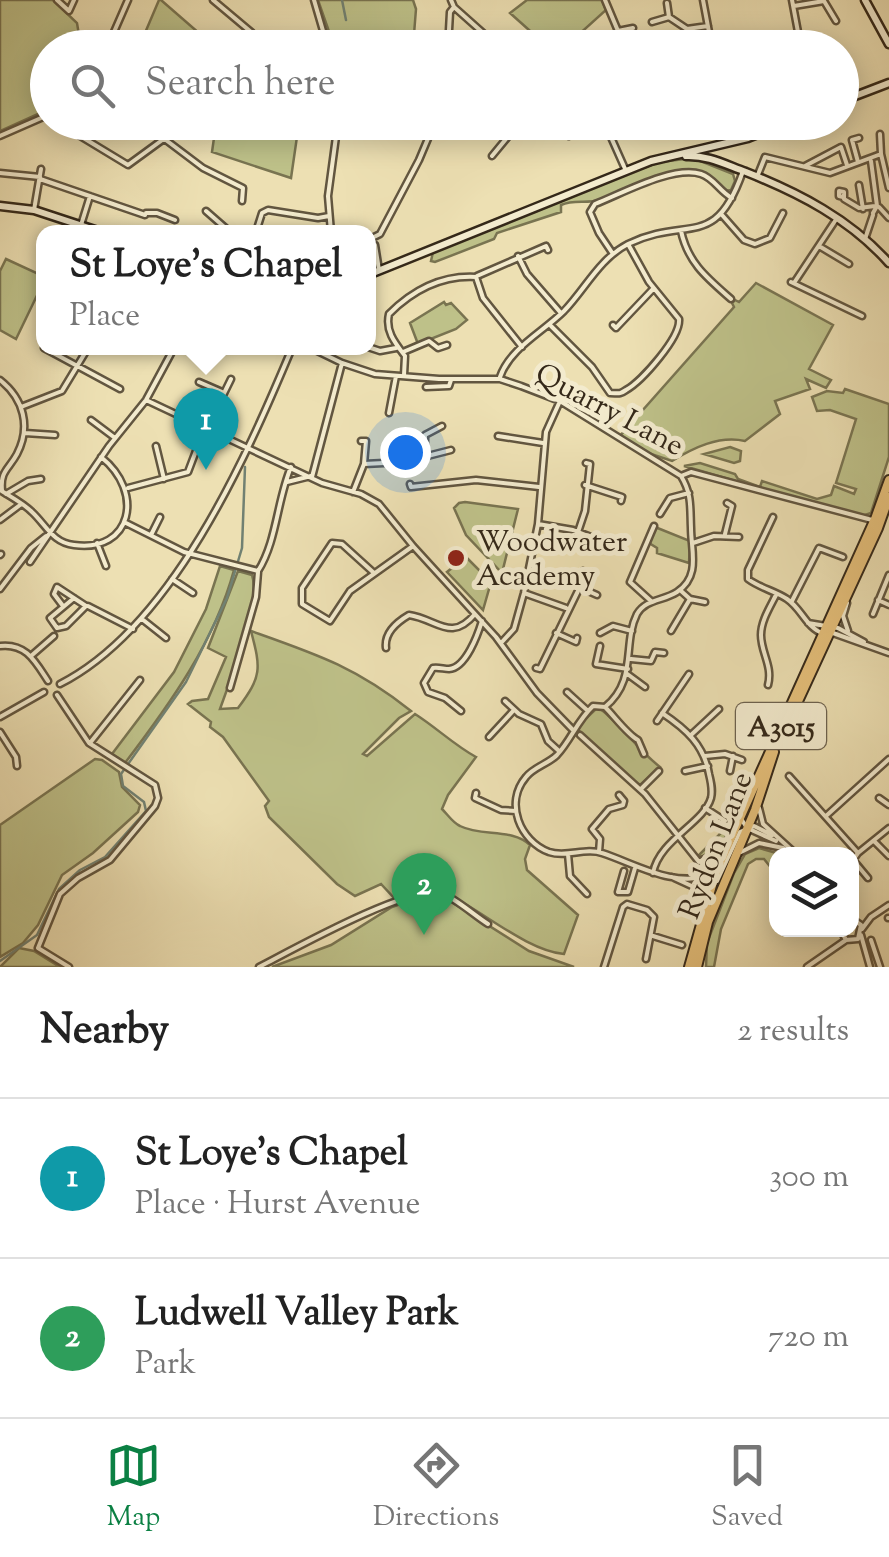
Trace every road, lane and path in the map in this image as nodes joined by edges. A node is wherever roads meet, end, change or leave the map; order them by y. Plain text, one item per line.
1 (57, 0) edge
2 (74, 0) edge
3 (128, 0) edge
4 (213, 0) edge
5 (314, 0) edge
6 (451, 0) edge
7 (605, 0) edge
8 (703, 0) edge
9 (864, 0) edge
10 (667, 3) dead end
11 (793, 3) edge
12 (452, 10) junction
13 (668, 17) junction
14 (836, 21) dead end
15 (652, 22) dead end
16 (708, 26) junction
17 (632, 28) dead end
18 (115, 30) edge
19 (249, 30) edge
20 (323, 30) edge
21 (450, 30) edge
22 (477, 30) edge
23 (618, 30) edge
24 (623, 30) edge
25 (709, 30) edge
26 (797, 30) edge
27 (889, 44) edge
28 (889, 83) edge
29 (859, 94) edge
30 (30, 123) edge
31 (880, 134) dead end
32 (0, 136) edge
33 (87, 140) edge
34 (162, 140) edge
35 (168, 140) edge
36 (336, 140) edge
37 (427, 140) edge
38 (505, 140) edge
39 (612, 140) edge
40 (726, 140) edge
41 (737, 140) edge
42 (852, 140) edge
43 (726, 144) junction
44 (882, 154) junction
45 (492, 156) dead end
46 (675, 156) junction
47 (716, 160) junction
48 (871, 160) junction
49 (858, 162) junction
50 (847, 165) junction
51 (804, 166) junction
52 (41, 170) dead end
53 (626, 171) junction
54 (743, 171) junction
55 (0, 173) edge
56 (757, 176) junction
57 (40, 178) junction
58 (244, 179) dead end
59 (860, 185) dead end
60 (243, 188) junction
61 (889, 188) edge
62 (90, 195) junction
63 (843, 196) dead end
64 (732, 198) junction
65 (242, 200) dead end
66 (889, 205) edge
67 (0, 206) edge
68 (873, 207) junction
69 (34, 210) junction
70 (206, 211) dead end
71 (783, 213) dead end
72 (722, 215) junction
73 (328, 216) junction
74 (837, 218) junction
75 (889, 218) edge
76 (175, 220) dead end
77 (81, 225) joint
78 (222, 225) edge
79 (258, 225) edge
80 (330, 225) edge
81 (681, 231) junction
82 (376, 236) edge
83 (865, 239) junction
84 (628, 244) junction
85 (546, 246) dead end
86 (819, 246) junction
87 (613, 254) junction
88 (376, 255) edge
89 (518, 256) junction
90 (889, 261) edge
91 (849, 264) dead end
92 (379, 270) junction
93 (376, 271) edge
94 (476, 277) junction
95 (654, 288) junction
96 (731, 299) dead end
97 (859, 312) dead end
98 (562, 313) junction
99 (550, 325) junction
100 (616, 328) dead end
101 (447, 346) dead end
102 (522, 347) junction
103 (376, 350) edge
104 (399, 350) junction
105 (58, 355) edge
106 (84, 355) edge
107 (170, 355) edge
108 (289, 355) edge
109 (324, 355) edge
110 (342, 363) junction
111 (78, 366) junction
112 (396, 376) junction
113 (404, 377) junction
114 (231, 379) dead end
115 (500, 379) junction
116 (0, 380) edge
117 (451, 380) junction
118 (200, 382) dead end
119 (426, 387) dead end
120 (120, 389) dead end
121 (224, 393) junction
122 (146, 400) junction
123 (560, 402) junction
124 (21, 407) junction
125 (390, 413) dead end
126 (91, 420) dead end
127 (442, 425) dead end
128 (206, 428) junction
129 (25, 433) junction
130 (55, 435) dead end
131 (498, 436) dead end
132 (115, 438) junction
133 (361, 440) dead end
134 (544, 443) junction
135 (156, 446) dead end
136 (247, 446) junction
137 (451, 450) dead end
138 (102, 457) junction
139 (425, 458) junction
140 (85, 461) dead end
141 (364, 464) junction
142 (590, 464) dead end
143 (291, 467) junction
144 (94, 468) junction
145 (1, 472) edge
146 (681, 476) junction
147 (312, 477) junction
148 (41, 479) dead end
149 (164, 480) junction
150 (889, 480) edge
151 (284, 484) junction
152 (586, 485) junction
153 (539, 486) junction
154 (126, 488) junction
155 (411, 488) dead end
156 (2, 492) edge
157 (353, 492) junction
158 (690, 493) junction
159 (623, 497) dead end
160 (889, 497) edge
161 (21, 504) junction
162 (732, 506) dead end
163 (670, 513) dead end
164 (773, 516) dead end
165 (160, 517) dead end
166 (0, 520) edge
167 (124, 522) junction
168 (538, 524) junction
169 (882, 524) edge
170 (654, 526) dead end
171 (49, 532) junction
172 (578, 532) junction
173 (725, 534) junction
174 (151, 535) junction
175 (739, 537) dead end
176 (601, 541) dead end
177 (98, 543) junction
178 (693, 543) junction
179 (412, 546) junction
180 (646, 548) junction
181 (189, 553) junction
182 (655, 553) dead end
183 (843, 557) dead end
184 (30, 562) dead end
185 (106, 566) dead end
186 (258, 571) junction
187 (374, 573) junction
188 (580, 574) dead end
189 (889, 575) edge
190 (171, 579) junction
191 (851, 584) junction
192 (579, 587) junction
193 (0, 589) edge
194 (680, 590) junction
195 (524, 592) junction
196 (193, 594) dead end
197 (776, 594) junction
198 (597, 595) dead end
199 (74, 598) junction
200 (690, 599) junction
201 (878, 600) junction
202 (792, 601) junction
203 (651, 602) junction
204 (705, 602) dead end
205 (889, 604) edge
206 (63, 606) junction
207 (86, 606) junction
208 (568, 609) junction
209 (476, 614) junction
210 (872, 614) dead end
211 (611, 618) dead end
212 (141, 619) junction
213 (482, 621) junction
214 (808, 623) junction
215 (613, 626) junction
216 (132, 629) junction
217 (827, 630) junction
218 (633, 631) junction
219 (671, 631) dead end
220 (556, 633) junction
221 (600, 634) dead end
222 (54, 636) dead end
223 (851, 636) junction
224 (166, 638) dead end
225 (576, 642) dead end
226 (501, 643) junction
227 (656, 644) dead end
228 (0, 646) edge
229 (600, 646) dead end
230 (386, 648) dead end
231 (874, 648) junction
232 (655, 652) junction
233 (664, 653) dead end
234 (889, 653) edge
235 (765, 654) junction
236 (31, 656) junction
237 (630, 658) junction
238 (754, 660) dead end
239 (603, 666) junction
240 (539, 669) dead end
241 (628, 671) junction
242 (599, 674) dead end
243 (690, 674) dead end
244 (140, 680) dead end
245 (48, 681) junction
246 (60, 684) junction
247 (768, 685) dead end
248 (230, 688) dead end
249 (645, 688) dead end
250 (44, 692) junction
251 (567, 692) dead end
252 (56, 695) junction
253 (505, 700) dead end
254 (605, 707) junction
255 (514, 710) junction
256 (462, 711) dead end
257 (588, 711) junction
258 (662, 714) junction
259 (719, 714) dead end
260 (0, 717) edge
261 (657, 721) dead end
262 (574, 726) junction
263 (0, 732) edge
264 (580, 735) dead end
265 (690, 735) junction
266 (646, 736) dead end
267 (489, 737) dead end
268 (638, 740) junction
269 (89, 744) junction
270 (559, 752) junction
271 (644, 754) dead end
272 (705, 756) junction
273 (733, 756) junction
274 (889, 758) edge
275 (742, 760) dead end
276 (17, 766) dead end
277 (708, 766) junction
278 (659, 771) dead end
279 (686, 771) dead end
280 (730, 771) dead end
281 (788, 776) dead end
282 (640, 789) junction
283 (619, 795) dead end
284 (473, 797) dead end
285 (759, 798) junction
286 (879, 798) dead end
287 (889, 806) edge
288 (705, 808) junction
289 (516, 810) junction
290 (825, 816) junction
291 (740, 817) junction
292 (725, 821) dead end
293 (747, 828) junction
294 (889, 828) edge
295 (772, 834) junction
296 (678, 835) junction
297 (778, 841) junction
298 (875, 842) junction
299 (771, 847) edge
300 (786, 847) edge
301 (853, 847) edge
302 (599, 852) junction
303 (859, 852) edge
304 (568, 854) junction
305 (889, 856) edge
306 (706, 858) dead end
307 (732, 861) junction
308 (859, 867) edge
309 (635, 868) junction
310 (624, 871) dead end
311 (716, 871) junction
312 (654, 873) junction
313 (670, 876) junction
314 (868, 878) dead end
315 (587, 894) dead end
316 (889, 905) edge
317 (703, 910) junction
318 (871, 917) junction
319 (859, 919) edge
320 (488, 924) dead end
321 (859, 928) edge
322 (862, 932) junction
323 (651, 936) junction
324 (838, 937) edge
325 (845, 937) edge
326 (871, 940) dead end
327 (849, 941) junction
328 (682, 945) dead end
329 (834, 946) junction
330 (865, 950) junction
331 (646, 959) dead end
332 (69, 967) edge
333 (259, 967) edge
334 (604, 967) edge
335 (693, 967) edge
336 (808, 967) edge
337 (870, 967) edge
338 (880, 967) edge

1 - 2 street
3 - 18 street
4 - 19 street
5 - 20 street
6 - 12 street
7 - 23 street
8 - 16 street
9 - 27 main road
10 - 13 street
11 - 14 street
11 - 26 street
12 - 21 street
12 - 22 street
13 - 15 street
13 - 16 street
16 - 25 street
17 - 24 street
28 - 29 main road
30 - 32 street
31 - 44 street
33 - 34 street
35 - 60 street
36 - 73 street
37 - 82 street
38 - 45 street
39 - 53 street
40 - 43 street
41 - 43 main road
42 - 49 street
43 - 46 main road
43 - 47 main road
44 - 48 street
44 - 61 street
46 - 47 main road
46 - 53 main road
47 - 54 main road
48 - 49 street
48 - 68 street
49 - 50 street
50 - 51 street
50 - 51 street
51 - 56 street
52 - 57 street
53 - 92 main road
54 - 56 main road
54 - 64 street
55 - 57 street
56 - 74 main road
57 - 62 street
57 - 69 street
58 - 60 street
59 - 68 street
60 - 65 street
62 - 76 street
62 - 77 street
63 - 68 street
64 - 72 street
64 - 87 street
66 - 68 street
67 - 69 main road
68 - 75 street
68 - 83 street
69 - 77 main road
70 - 78 street
71 - 72 street
72 - 81 street
73 - 79 street
73 - 80 street
74 - 83 main road
74 - 86 street
81 - 84 street
81 - 96 street
83 - 90 main road
84 - 87 street
84 - 95 street
85 - 89 street
86 - 91 street
86 - 97 street
87 - 98 street
88 - 92 street
89 - 94 street
89 - 98 street
92 - 93 main road
94 - 102 street
94 - 104 street
95 - 99 street
95 - 100 street
98 - 99 street
99 - 102 street
101 - 104 street
102 - 115 street
103 - 104 street
104 - 113 street
105 - 111 street
106 - 111 street
107 - 122 street
108 - 136 street
109 - 110 street, Quarry Lane
110 - 112 street, Quarry Lane
110 - 147 street
111 - 120 street
111 - 124 street
112 - 113 street, Quarry Lane
112 - 125 street
113 - 117 street, Quarry Lane
114 - 121 street
115 - 117 street, Quarry Lane
115 - 123 street, Quarry Lane
116 - 124 street
117 - 119 street
118 - 121 street
121 - 128 street
122 - 128 street
122 - 132 street
123 - 134 street
123 - 146 street, Quarry Lane
124 - 129 street
126 - 132 street
127 - 139 street
128 - 136 street
128 - 149 street
129 - 130 street
129 - 145 street
131 - 134 street
132 - 138 street
133 - 141 street
134 - 153 street
135 - 149 street
136 - 143 street
136 - 181 street
137 - 139 street
138 - 144 street
138 - 154 street
139 - 141 street
140 - 144 street
141 - 157 street
142 - 152 street
143 - 147 street
143 - 151 street
144 - 171 street
145 - 156 street
146 - 158 street
146 - 169 street, Quarry Lane
147 - 151 street
147 - 157 street
148 - 156 street
149 - 154 street
150 - 169 main road, Rydon Lane / A3015
151 - 186 street
152 - 159 street
152 - 172 street
153 - 155 street
153 - 168 street
154 - 167 street
156 - 161 street
157 - 179 street
158 - 163 street
158 - 178 street
160 - 169 main road, Rydon Lane / A3015
161 - 166 street
161 - 171 street
162 - 173 street
164 - 197 street
165 - 174 street
167 - 174 street
167 - 177 street
168 - 172 street
168 - 195 street
169 - 191 main road, Rydon Lane / A3015
169 - 217 main road, Rydon Lane / A3015
170 - 180 street
171 - 177 street
171 - 184 street
171 - 193 street
172 - 176 street
173 - 175 street
173 - 178 street
174 - 181 street
177 - 185 street
178 - 194 street
179 - 187 street
179 - 209 street
180 - 182 street
180 - 203 street
181 - 186 street
181 - 190 street
183 - 202 street
186 - 248 street
187 - 187 street
188 - 192 street
189 - 201 street
190 - 196 street
190 - 212 street
191 - 217 main road, Rydon Lane / A3015
191 - 223 street
192 - 198 street
192 - 208 street
194 - 200 street
194 - 203 street
195 - 208 street
195 - 226 street
197 - 202 street
197 - 235 street
199 - 206 street
199 - 206 street
199 - 207 street
200 - 204 street
200 - 219 street
201 - 205 street
201 - 210 street
202 - 214 street
203 - 218 street
206 - 207 street
207 - 216 street
208 - 220 street
209 - 213 street
209 - 230 street
211 - 215 street
212 - 216 street
212 - 224 street
213 - 226 street
213 - 256 street
214 - 217 street
214 - 217 street
215 - 218 street
215 - 221 street
216 - 246 street
217 - 223 street
217 - 231 street
217 - 285 main road, Rydon Lane / A3015
217 - 291 main road, Rydon Lane / A3015
218 - 237 street
220 - 225 street
220 - 240 street
222 - 236 street
223 - 231 street
226 - 262 street
227 - 232 street
228 - 236 street
229 - 239 street
231 - 234 street
232 - 233 street
232 - 237 street
235 - 238 street
235 - 247 street
236 - 245 street
237 - 241 street
239 - 241 street
239 - 242 street
241 - 249 street
241 - 254 street
243 - 258 street
244 - 269 street
245 - 246 street
245 - 250 street
246 - 252 street
250 - 252 street
250 - 260 street
251 - 257 street
252 - 269 street
253 - 255 street
254 - 257 street
254 - 268 street
255 - 267 street
255 - 270 street
257 - 262 street
258 - 261 street
258 - 265 street
259 - 265 street
262 - 270 street
263 - 276 street
264 - 282 street
265 - 272 street
266 - 268 street
268 - 271 street
269 - 332 street
270 - 289 street
272 - 273 street
272 - 277 street
273 - 275 street
273 - 280 street
274 - 290 street
277 - 279 street
277 - 288 street
278 - 282 street
281 - 290 street
282 - 296 street
283 - 302 street
284 - 289 street
285 - 293 main road, Rydon Lane / A3015
285 - 295 street
286 - 287 street
288 - 292 street
288 - 296 street
289 - 304 street
290 - 301 street
291 - 293 street
291 - 311 main road, Rydon Lane / A3015
293 - 295 street
293 - 297 street
293 - 307 main road, Rydon Lane / A3015
293 - 317 street, A3015
294 - 298 street
295 - 297 street
296 - 306 street
296 - 312 street
297 - 300 street
298 - 303 street
298 - 305 street
299 - 307 street
302 - 304 street
302 - 309 street
304 - 315 street
307 - 335 main road, Rydon Lane / A3015
308 - 314 street
309 - 310 street
309 - 312 street
311 - 313 street
311 - 317 main road, Rydon Lane / A3015
312 - 313 street
313 - 317 street
316 - 318 street
317 - 335 main road, Rydon Lane / A3015
318 - 319 street
318 - 322 street
320 - 333 street
321 - 322 street
322 - 327 street
322 - 330 street
323 - 328 street
323 - 331 street
323 - 334 street
324 - 329 street
325 - 327 street
326 - 338 street
327 - 329 street
327 - 330 street
329 - 336 street
330 - 337 street

